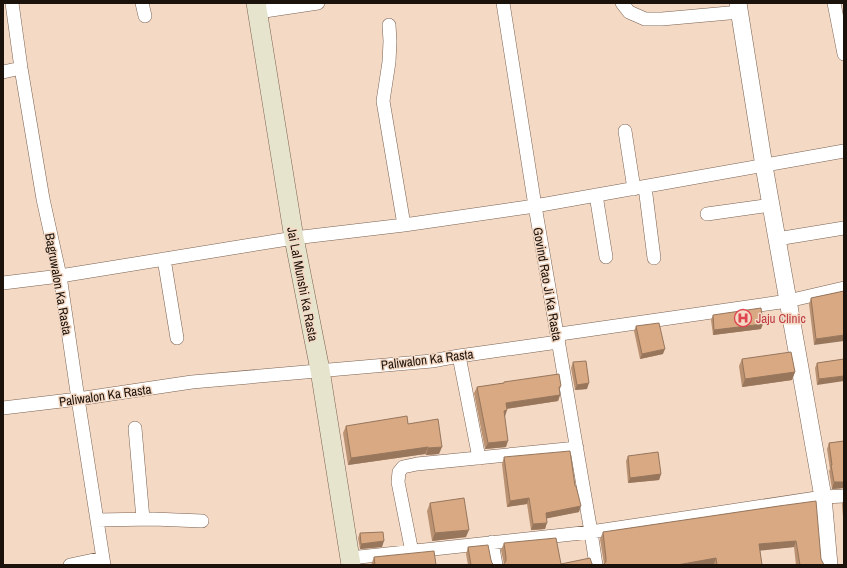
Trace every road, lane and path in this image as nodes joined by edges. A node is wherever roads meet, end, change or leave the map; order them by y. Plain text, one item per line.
1 (12, 3) edge
2 (142, 3) edge
3 (318, 3) edge
4 (503, 3) edge
5 (622, 3) edge
6 (834, 3) edge
7 (257, 7) edge
8 (739, 7) edge
9 (145, 16) dead end
10 (389, 25) dead end
11 (841, 26) edge
12 (844, 54) edge
13 (21, 68) junction
14 (3, 72) edge
15 (625, 130) dead end
16 (844, 151) edge
17 (764, 166) junction
18 (639, 188) junction
19 (596, 195) junction
20 (771, 205) junction
21 (535, 206) junction
22 (707, 214) dead end
23 (404, 225) junction
24 (844, 228) edge
25 (294, 238) junction
26 (777, 239) junction
27 (606, 256) dead end
28 (654, 258) dead end
29 (164, 259) junction
30 (60, 276) junction
31 (3, 283) edge
32 (844, 288) edge
33 (788, 301) junction
34 (177, 338) dead end
35 (558, 342) junction
36 (460, 356) junction
37 (320, 370) junction
38 (78, 399) junction
39 (3, 408) edge
40 (135, 428) dead end
41 (576, 448) junction
42 (479, 458) junction
43 (844, 496) edge
44 (823, 497) junction
45 (143, 519) junction
46 (97, 520) junction
47 (202, 521) dead end
48 (591, 532) junction
49 (492, 542) junction
50 (412, 552) junction
51 (351, 561) edge
52 (104, 562) edge
53 (70, 565) edge
54 (496, 565) edge
55 (596, 565) edge
56 (829, 565) edge

1 - 13 street, Bagruwalon Ka Rasta
2 - 9 street
3 - 7 street
4 - 21 street, Govind Rao Ji Ka Rasta
5 - 8 street
6 - 11 street
7 - 25 main road, Jai Lal Munshi Ka Rasta
8 - 17 street
10 - 23 street
11 - 12 street
13 - 14 street
13 - 30 street, Bagruwalon Ka Rasta
15 - 18 street
16 - 17 street
17 - 18 street
17 - 20 street
18 - 19 street
18 - 28 street
19 - 21 street
19 - 27 street
20 - 22 street
20 - 26 street
21 - 23 street
21 - 35 street, Govind Rao Ji Ka Rasta
23 - 25 street
24 - 26 street
25 - 29 street
25 - 37 main road, Jai Lal Munshi Ka Rasta
26 - 33 street
29 - 30 street
29 - 34 street
30 - 31 street
30 - 38 street, Bagruwalon Ka Rasta
32 - 33 street, Paliwalon Ka Rasta
33 - 35 street, Paliwalon Ka Rasta
33 - 44 street
35 - 36 street, Paliwalon Ka Rasta
35 - 41 street, Govind Rao Ji Ka Rasta
36 - 37 street, Paliwalon Ka Rasta
36 - 42 street
37 - 38 street, Paliwalon Ka Rasta
37 - 51 main road, Jai Lal Munshi Ka Rasta
38 - 39 street, Paliwalon Ka Rasta
38 - 46 street, Bagruwalon Ka Rasta
40 - 45 street
41 - 42 street
41 - 48 street, Govind Rao Ji Ka Rasta
42 - 50 street
43 - 44 street
44 - 48 street
44 - 56 street
45 - 46 street
45 - 47 street
46 - 52 street, Bagruwalon Ka Rasta
48 - 49 street
48 - 55 street, Govind Rao Ji Ka Rasta
49 - 50 street
49 - 54 street
50 - 51 street
52 - 53 street

